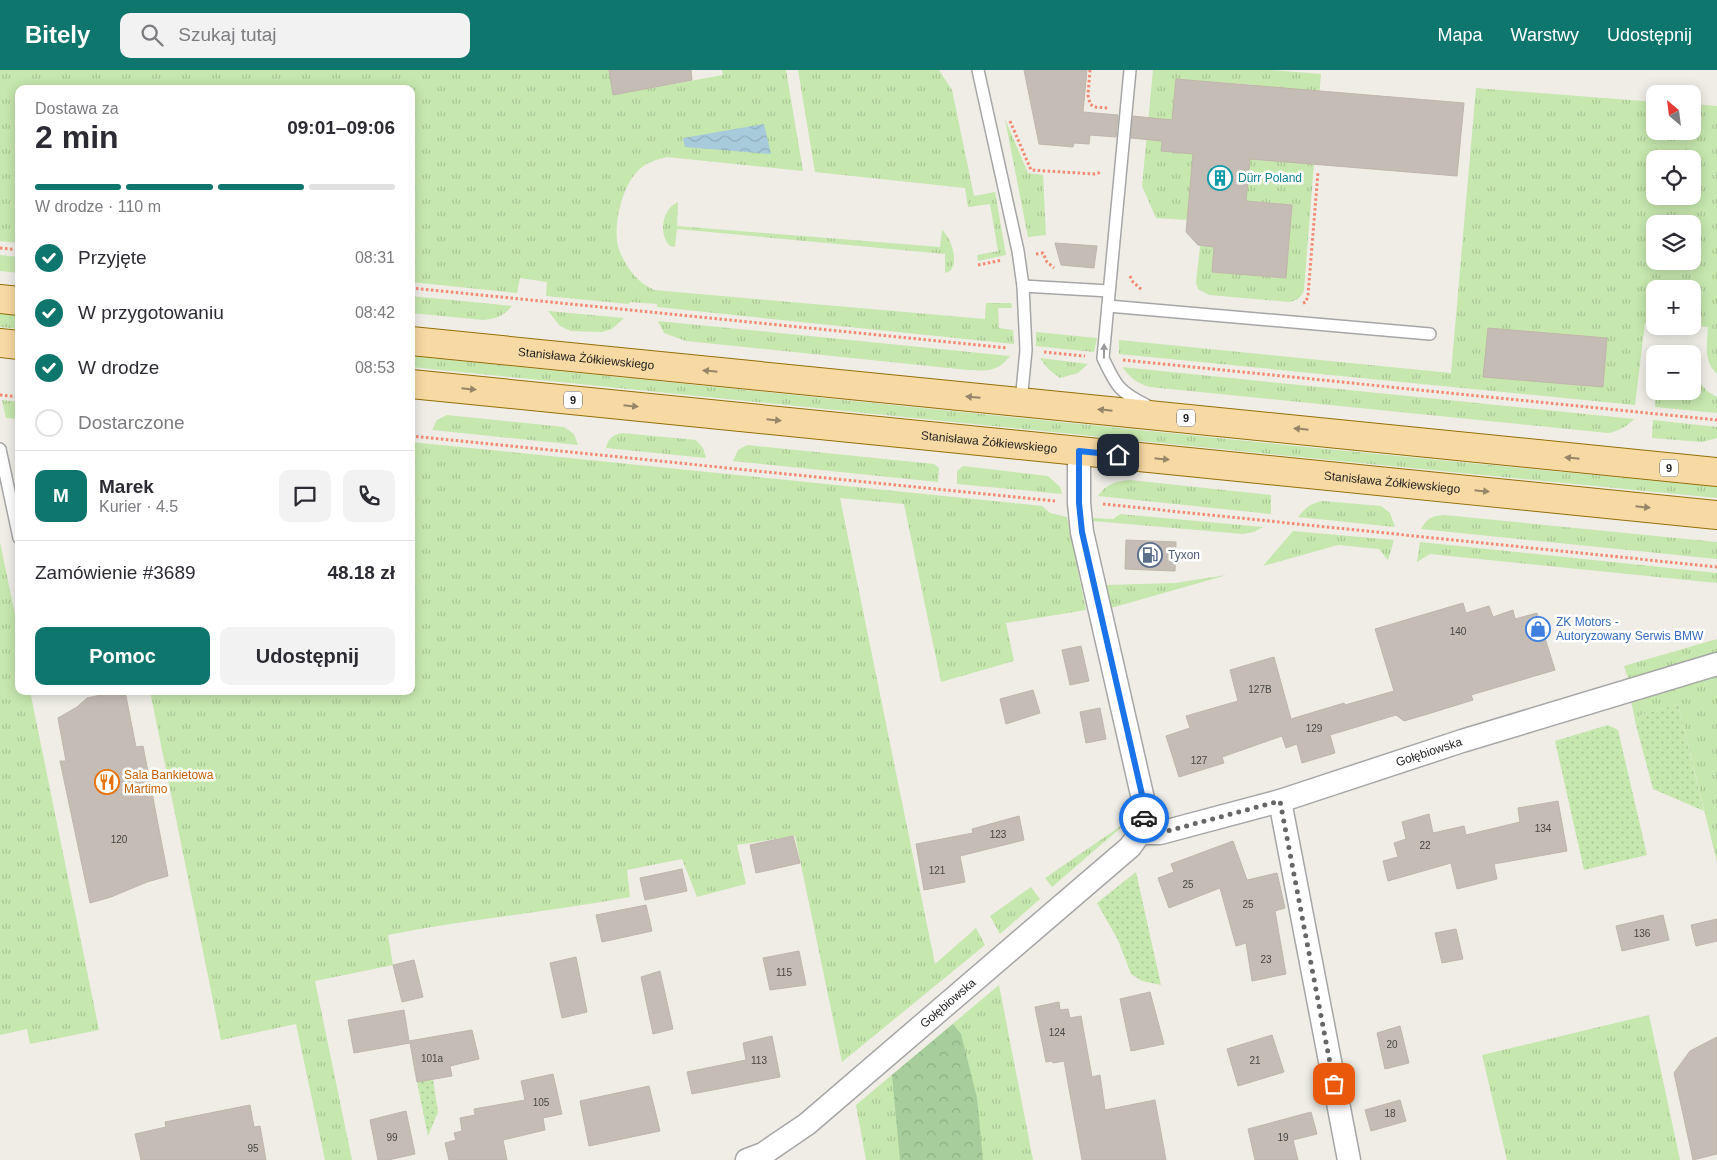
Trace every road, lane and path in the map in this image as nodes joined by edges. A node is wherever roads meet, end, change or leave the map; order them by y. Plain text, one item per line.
1 (977, 70) edge
2 (1090, 70) edge
3 (1130, 70) edge
4 (1112, 112) dead end
5 (1008, 116) dead end
6 (1106, 170) dead end
7 (1318, 172) dead end
8 (0, 248) edge
9 (15, 250) edge
10 (1018, 257) junction
11 (1112, 261) junction
12 (978, 265) dead end
13 (1055, 269) dead end
14 (1023, 286) junction
15 (415, 288) edge
16 (1109, 291) junction
17 (1144, 291) dead end
18 (0, 299) edge
19 (15, 301) edge
20 (1108, 306) junction
21 (1300, 306) dead end
22 (1430, 334) dead end
23 (415, 341) edge
24 (0, 343) edge
25 (15, 345) edge
26 (1026, 350) junction
27 (1103, 358) junction
28 (415, 384) edge
29 (0, 395) edge
30 (15, 397) edge
31 (1021, 402) junction
32 (1172, 417) junction
33 (1717, 420) edge
34 (0, 450) edge
35 (1079, 451) junction
36 (1717, 472) edge
37 (1717, 515) edge
38 (15, 519) edge
39 (1717, 664) edge
40 (1280, 801) junction
41 (1140, 833) junction
42 (747, 1160) edge
43 (1349, 1160) edge

1 - 10 lane
2 - 4 path
3 - 11 lane
5 - 6 path
7 - 21 path
8 - 9 path
10 - 12 path
10 - 13 path
10 - 14 lane
11 - 16 lane
11 - 17 path
14 - 16 lane
14 - 26 lane
15 - 26 path
16 - 20 lane
18 - 19 main road
20 - 22 lane
27 -> 20 lane
31 -> 23 main road, Stanisława Żółkiewskiego / 9
24 - 25 main road
26 - 27 path
26 - 31 lane
27 - 32 lane
27 - 33 path
28 -> 35 main road, Stanisława Żółkiewskiego / 9
29 - 30 path
32 -> 31 main road, Stanisława Żółkiewskiego / 9
36 -> 32 main road, Stanisława Żółkiewskiego / 9
34 - 38 lane
35 -> 37 main road, Stanisława Żółkiewskiego / 9
35 - 41 street, Gołębiowska
39 - 40 street, Gołębiowska
40 - 41 street, Gołębiowska
40 - 43 street
41 - 42 street, Gołębiowska

